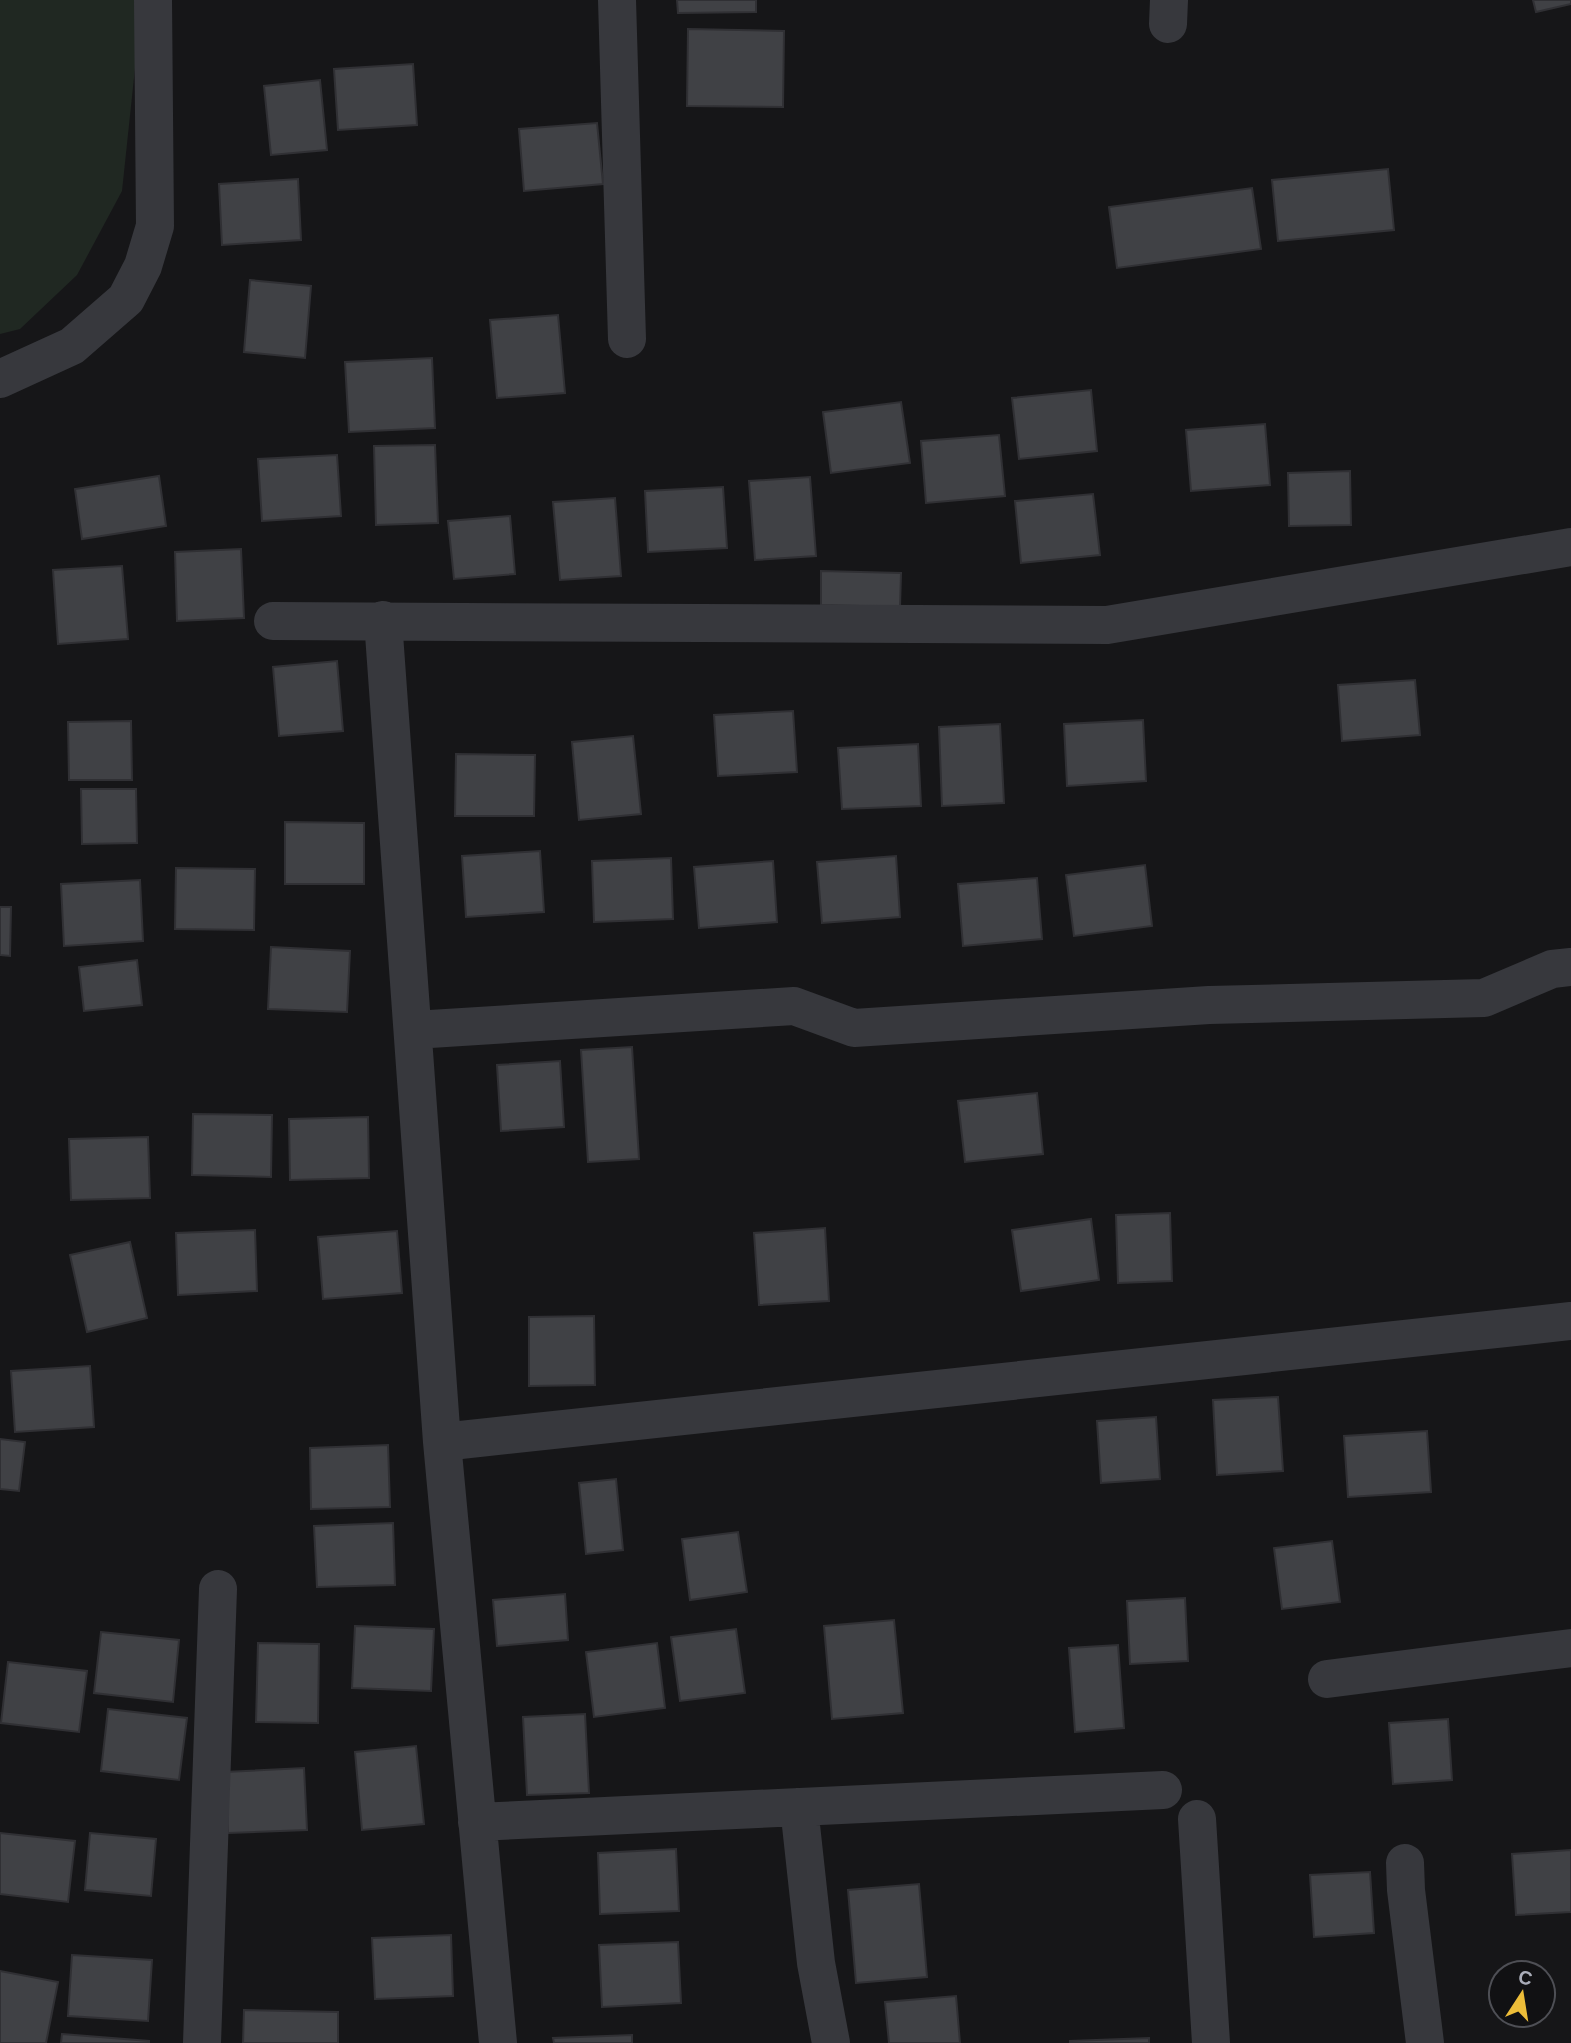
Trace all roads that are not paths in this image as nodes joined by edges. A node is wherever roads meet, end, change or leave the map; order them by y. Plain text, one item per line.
1 (153, 0) edge
2 (617, 0) edge
3 (627, 339) dead end
4 (0, 379) edge
5 (1571, 547) edge
6 (383, 620) junction
7 (273, 621) dead end
8 (1571, 967) edge
9 (414, 1030) junction
10 (1571, 1321) edge
11 (442, 1442) junction
12 (218, 1590) dead end
13 (1571, 1648) edge
14 (1327, 1679) dead end
15 (1163, 1790) dead end
16 (799, 1807) junction
17 (1197, 1819) dead end
18 (477, 1822) junction
19 (1405, 1863) dead end
20 (202, 2043) edge
21 (498, 2043) edge
22 (831, 2043) edge
23 (1211, 2043) edge
24 (1426, 2043) edge

1 - 4 street
2 - 3 street
5 - 6 street
6 - 7 street
6 - 9 street
8 - 9 street
9 - 11 street
10 - 11 street
11 - 18 street
12 - 20 street
13 - 14 street
15 - 16 street
16 - 18 street
16 - 22 street
17 - 23 street
18 - 21 street
19 - 24 street

